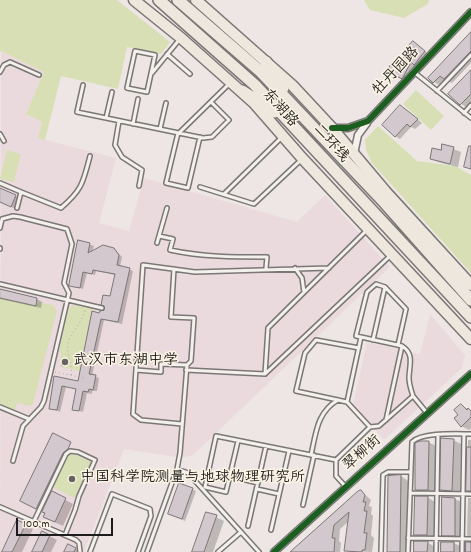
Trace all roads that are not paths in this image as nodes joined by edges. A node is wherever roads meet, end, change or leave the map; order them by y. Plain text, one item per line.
1 (134, 0) edge
2 (159, 0) edge
3 (178, 0) edge
4 (196, 0) edge
5 (471, 12) edge
6 (181, 38) junction
7 (167, 54) junction
8 (471, 55) edge
9 (266, 62) junction
10 (0, 72) edge
11 (414, 72) junction
12 (151, 74) junction
13 (190, 74) dead end
14 (39, 75) dead end
15 (232, 82) junction
16 (83, 85) dead end
17 (242, 91) junction
18 (437, 91) junction
19 (112, 92) dead end
20 (138, 99) dead end
21 (211, 102) junction
22 (166, 103) dead end
23 (471, 105) edge
24 (299, 112) junction
25 (464, 113) junction
26 (106, 118) junction
27 (471, 118) edge
28 (119, 120) junction
29 (289, 120) junction
30 (368, 121) junction
31 (133, 124) junction
32 (332, 128) junction
33 (160, 129) junction
34 (179, 133) junction
35 (0, 134) edge
36 (283, 136) junction
37 (200, 137) junction
38 (4, 141) dead end
39 (353, 155) junction
40 (90, 156) dead end
41 (302, 158) junction
42 (0, 183) edge
43 (138, 186) dead end
44 (200, 187) dead end
45 (21, 192) junction
46 (224, 194) junction
47 (17, 208) dead end
48 (167, 208) dead end
49 (1, 219) edge
50 (0, 228) edge
51 (368, 229) junction
52 (159, 236) junction
53 (157, 244) dead end
54 (392, 254) junction
55 (266, 268) junction
56 (295, 268) junction
57 (329, 268) junction
58 (174, 269) junction
59 (0, 284) edge
60 (471, 285) edge
61 (385, 287) junction
62 (304, 292) junction
63 (67, 300) junction
64 (471, 300) edge
65 (102, 308) dead end
66 (471, 317) edge
67 (361, 337) junction
68 (471, 339) edge
69 (373, 340) junction
70 (398, 345) junction
71 (402, 346) junction
72 (359, 348) junction
73 (187, 365) junction
74 (136, 370) junction
75 (186, 370) junction
76 (470, 373) edge
77 (265, 374) junction
78 (413, 396) junction
79 (338, 400) junction
80 (347, 402) junction
81 (0, 407) edge
82 (428, 413) junction
83 (29, 419) junction
84 (386, 420) junction
85 (182, 424) junction
86 (370, 427) junction
87 (438, 434) junction
88 (464, 434) junction
89 (471, 434) edge
90 (238, 441) junction
91 (266, 446) junction
92 (289, 451) junction
93 (312, 455) junction
94 (336, 460) junction
95 (13, 462) dead end
96 (177, 469) junction
97 (410, 472) junction
98 (230, 476) junction
99 (258, 483) junction
100 (346, 487) junction
101 (257, 488) junction
102 (410, 493) junction
103 (437, 493) junction
104 (279, 494) junction
105 (463, 494) junction
106 (471, 494) edge
107 (302, 505) dead end
108 (0, 507) edge
109 (34, 521) junction
110 (248, 526) dead end
111 (271, 530) dead end
112 (241, 532) junction
113 (65, 535) junction
114 (408, 538) junction
115 (436, 538) junction
116 (462, 539) junction
117 (471, 539) edge
118 (80, 552) edge
119 (90, 552) edge
120 (138, 552) edge
121 (147, 552) edge
122 (218, 552) edge
123 (259, 552) edge
124 (274, 552) edge
125 (381, 552) edge
126 (408, 552) edge
127 (436, 552) edge
128 (462, 552) edge

1 - 6 main road, 东湖路
2 - 29 highway, 二环线
3 - 24 highway, 二环线
4 - 9 main road, 东湖路
5 - 11 street, 牡丹园路
6 - 7 lane
6 - 15 main road, 东湖路
7 - 12 lane
7 - 13 lane
8 - 18 lane
9 - 24 highway
9 - 32 main road, 东湖路
10 - 14 lane
11 - 18 lane
11 - 30 street, 牡丹园路
12 - 12 lane
15 - 17 main road, 东湖路
15 - 21 lane
16 - 26 lane
17 - 29 highway
17 - 36 main road, 东湖路
18 - 25 lane
19 - 26 lane
20 - 31 lane
21 - 34 lane
21 - 37 lane
22 - 33 lane
23 - 25 lane
24 - 64 highway, 二环线
25 - 27 lane
26 - 28 lane
28 - 31 lane
28 - 43 lane
29 - 66 highway, 二环线
30 - 32 street, 牡丹园路
30 - 39 street
31 - 33 lane
32 - 39 main road, 东湖路
33 - 34 lane
34 - 37 lane
34 - 37 lane
35 - 38 lane
36 - 41 main road, 东湖路
36 - 46 lane
39 - 60 main road, 东湖路
40 - 45 lane
41 - 46 lane
41 - 51 main road, 东湖路
42 - 45 lane
44 - 46 lane
45 - 47 lane
48 - 52 lane
49 - 50 lane
49 - 63 lane
51 - 54 main road, 东湖路
51 - 57 lane
52 - 53 lane
52 - 55 lane
54 - 68 main road, 东湖路
54 - 77 lane
55 - 56 lane
55 - 58 lane
56 - 57 lane
56 - 62 lane
57 - 62 lane
58 - 73 lane
58 - 74 lane
59 - 63 lane
61 - 67 lane
61 - 69 lane
61 - 70 lane
62 - 77 lane
63 - 65 lane
63 - 83 lane
67 - 69 lane
67 - 72 lane
69 - 70 lane
70 - 71 lane
71 - 78 lane
71 - 84 lane
72 - 79 lane
72 - 80 lane
73 - 74 lane
73 - 75 lane
74 - 85 lane
75 - 77 lane
75 - 85 lane
76 - 82 street, 翠柳街
78 - 82 lane
78 - 84 lane
79 - 80 lane
79 - 93 lane
80 - 86 lane
81 - 83 lane
82 - 100 street, 翠柳街
83 - 95 lane
84 - 86 lane
85 - 96 lane
86 - 94 lane
87 - 88 lane
87 - 97 lane
87 - 103 lane
88 - 89 lane
88 - 105 lane
90 - 91 lane
90 - 98 lane
90 - 98 lane
91 - 92 lane
91 - 99 lane
92 - 93 lane
92 - 104 lane
93 - 94 lane
93 - 107 lane
94 - 100 lane
96 - 112 lane
96 - 121 lane
97 - 102 lane
97 - 125 lane
98 - 99 lane
99 - 101 lane
100 - 124 street, 翠柳街
101 - 104 lane
101 - 110 lane
102 - 103 lane
102 - 114 lane
103 - 105 lane
103 - 115 lane
104 - 111 lane
105 - 106 lane
105 - 116 lane
108 - 109 lane
109 - 113 lane
109 - 113 lane
112 - 122 lane
112 - 123 lane
113 - 118 lane
114 - 115 lane
114 - 126 lane
115 - 116 lane
115 - 127 lane
116 - 117 lane
116 - 128 lane
119 - 120 lane

